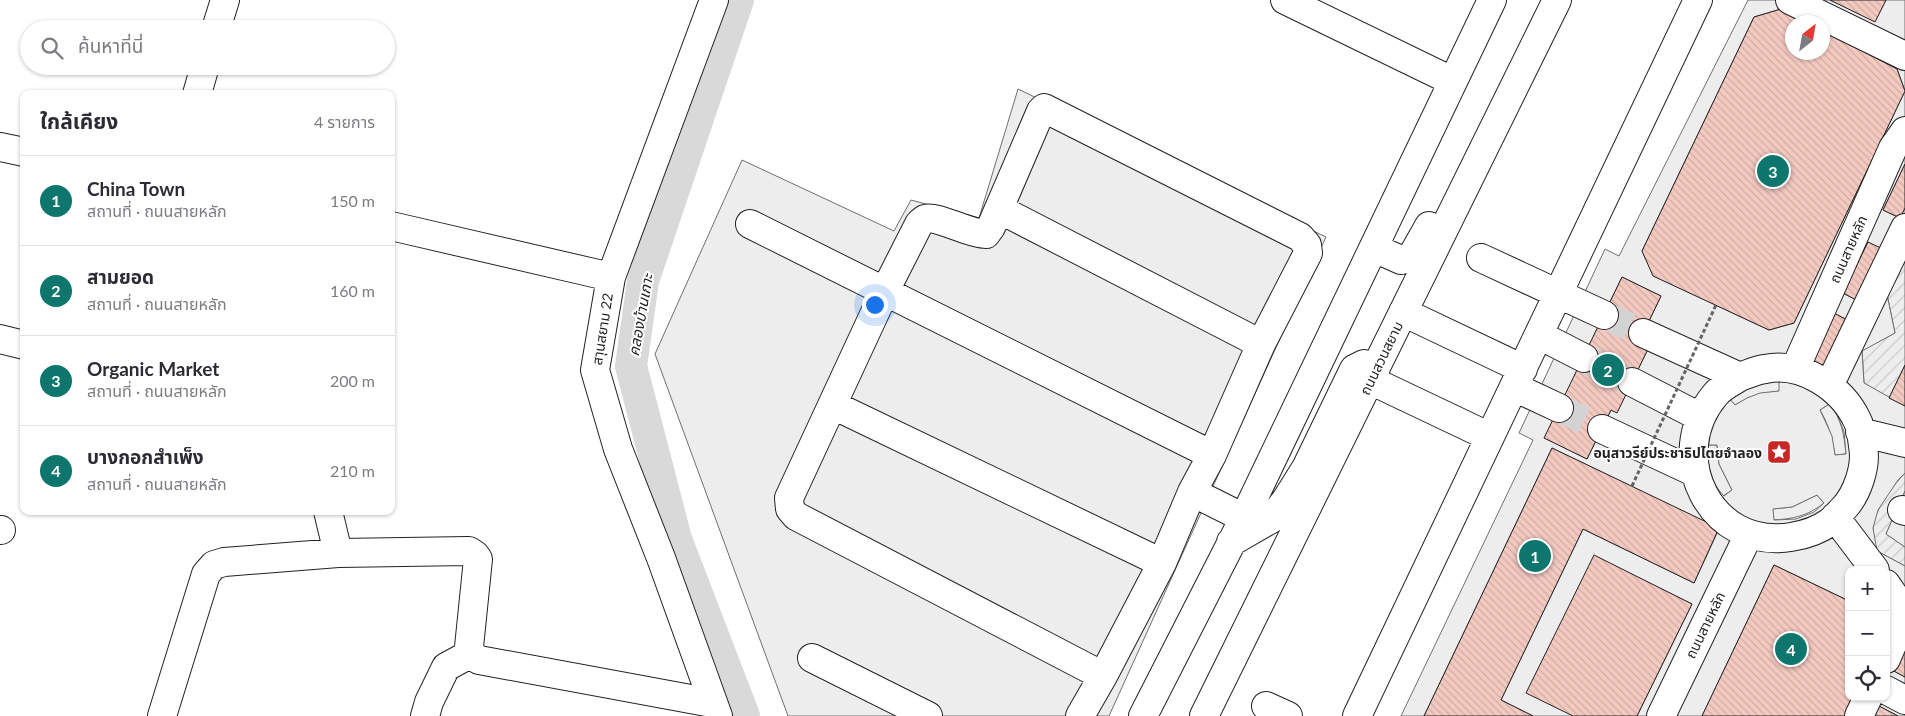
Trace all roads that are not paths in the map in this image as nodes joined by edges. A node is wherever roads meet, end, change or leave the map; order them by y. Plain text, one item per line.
1 (225, 0) edge
2 (714, 0) edge
3 (1285, 0) edge
4 (1492, 0) edge
5 (1557, 0) edge
6 (1698, 0) edge
7 (1790, 0) edge
8 (219, 20) edge
9 (1905, 56) edge
10 (202, 75) edge
11 (1452, 82) junction
12 (198, 90) edge
13 (1905, 131) edge
14 (1492, 132) junction
15 (0, 147) edge
16 (20, 151) edge
17 (999, 209) junction
18 (750, 224) dead end
19 (395, 227) edge
20 (1905, 228) edge
21 (1374, 248) junction
22 (1481, 258) dead end
23 (611, 277) junction
24 (885, 291) junction
25 (1558, 294) junction
26 (1403, 312) junction
27 (1604, 314) tunnel mouth
28 (1643, 332) tunnel mouth
29 (1539, 335) junction
30 (0, 339) edge
31 (20, 344) edge
32 (1261, 344) junction
33 (1584, 358) tunnel mouth
34 (1795, 369) junction
35 (1373, 374) junction
36 (1740, 377) junction
37 (1518, 378) junction
38 (1632, 382) tunnel mouth
39 (1829, 386) junction
40 (833, 405) junction
41 (1559, 408) tunnel mouth
42 (1700, 417) junction
43 (1602, 429) tunnel mouth
44 (1860, 432) junction
45 (1490, 437) junction
46 (1905, 443) edge
47 (1212, 455) junction
48 (1694, 472) junction
49 (1192, 492) junction
50 (329, 515) edge
51 (1835, 517) junction
52 (1244, 518) junction
53 (1749, 534) junction
54 (1231, 542) junction
55 (338, 553) junction
56 (1162, 563) junction
57 (1872, 566) edge
58 (1890, 590) edge
59 (1905, 614) edge
60 (470, 654) junction
61 (1887, 656) edge
62 (812, 658) dead end
63 (1103, 676) junction
64 (1879, 701) edge
65 (715, 710) edge
66 (923, 715) edge
67 (162, 716) edge
68 (425, 716) edge
69 (1080, 716) edge
70 (1142, 716) edge
71 (1204, 716) edge
72 (1357, 716) edge
73 (1661, 716) edge
74 (1859, 716) edge

1 - 8 street
2 - 23 street, สาุนสยาม 22
3 - 11 street
4 - 11 street
5 - 14 street, ถนนสวนสยาม
6 - 25 street
7 - 9 street
10 - 12 street
11 - 21 street
13 - 34 street, ถนนสายหลัก
14 - 21 street
14 - 26 street, ถนนสวนสยาม
15 - 16 street
17 - 24 street
17 - 32 street
17 - 32 street
18 - 24 street
19 - 23 street
20 - 39 street
21 - 52 street
22 - 25 street
23 - 65 street, สาุนสยาม 22
24 - 40 street
24 - 47 street
25 - 27 street
25 - 29 street
26 - 35 street, ถนนสวนสยาม
26 - 37 street
28 - 36 street
29 - 33 street
29 - 37 street
30 - 31 street
32 - 47 street
34 - 36 street
34 - 39 street
35 - 45 street
35 - 54 street
35 - 71 street, ถนนสวนสยาม
36 - 42 street
37 - 41 street
37 - 45 street
38 - 42 street
39 - 44 street
40 - 56 street
40 - 63 street
42 - 48 street
43 - 48 street
44 - 46 street
44 - 51 street
45 - 72 street
47 - 49 street
48 - 53 street
49 - 52 street
49 - 56 street
50 - 55 street
51 - 53 street
51 - 57 street
52 - 54 street
53 - 73 street, ถนนสายหลัก
54 - 70 street
55 - 60 street
55 - 67 street
56 - 63 street
58 - 59 street
59 - 61 street
60 - 65 street
60 - 68 street
62 - 66 street
63 - 69 street
64 - 74 street

